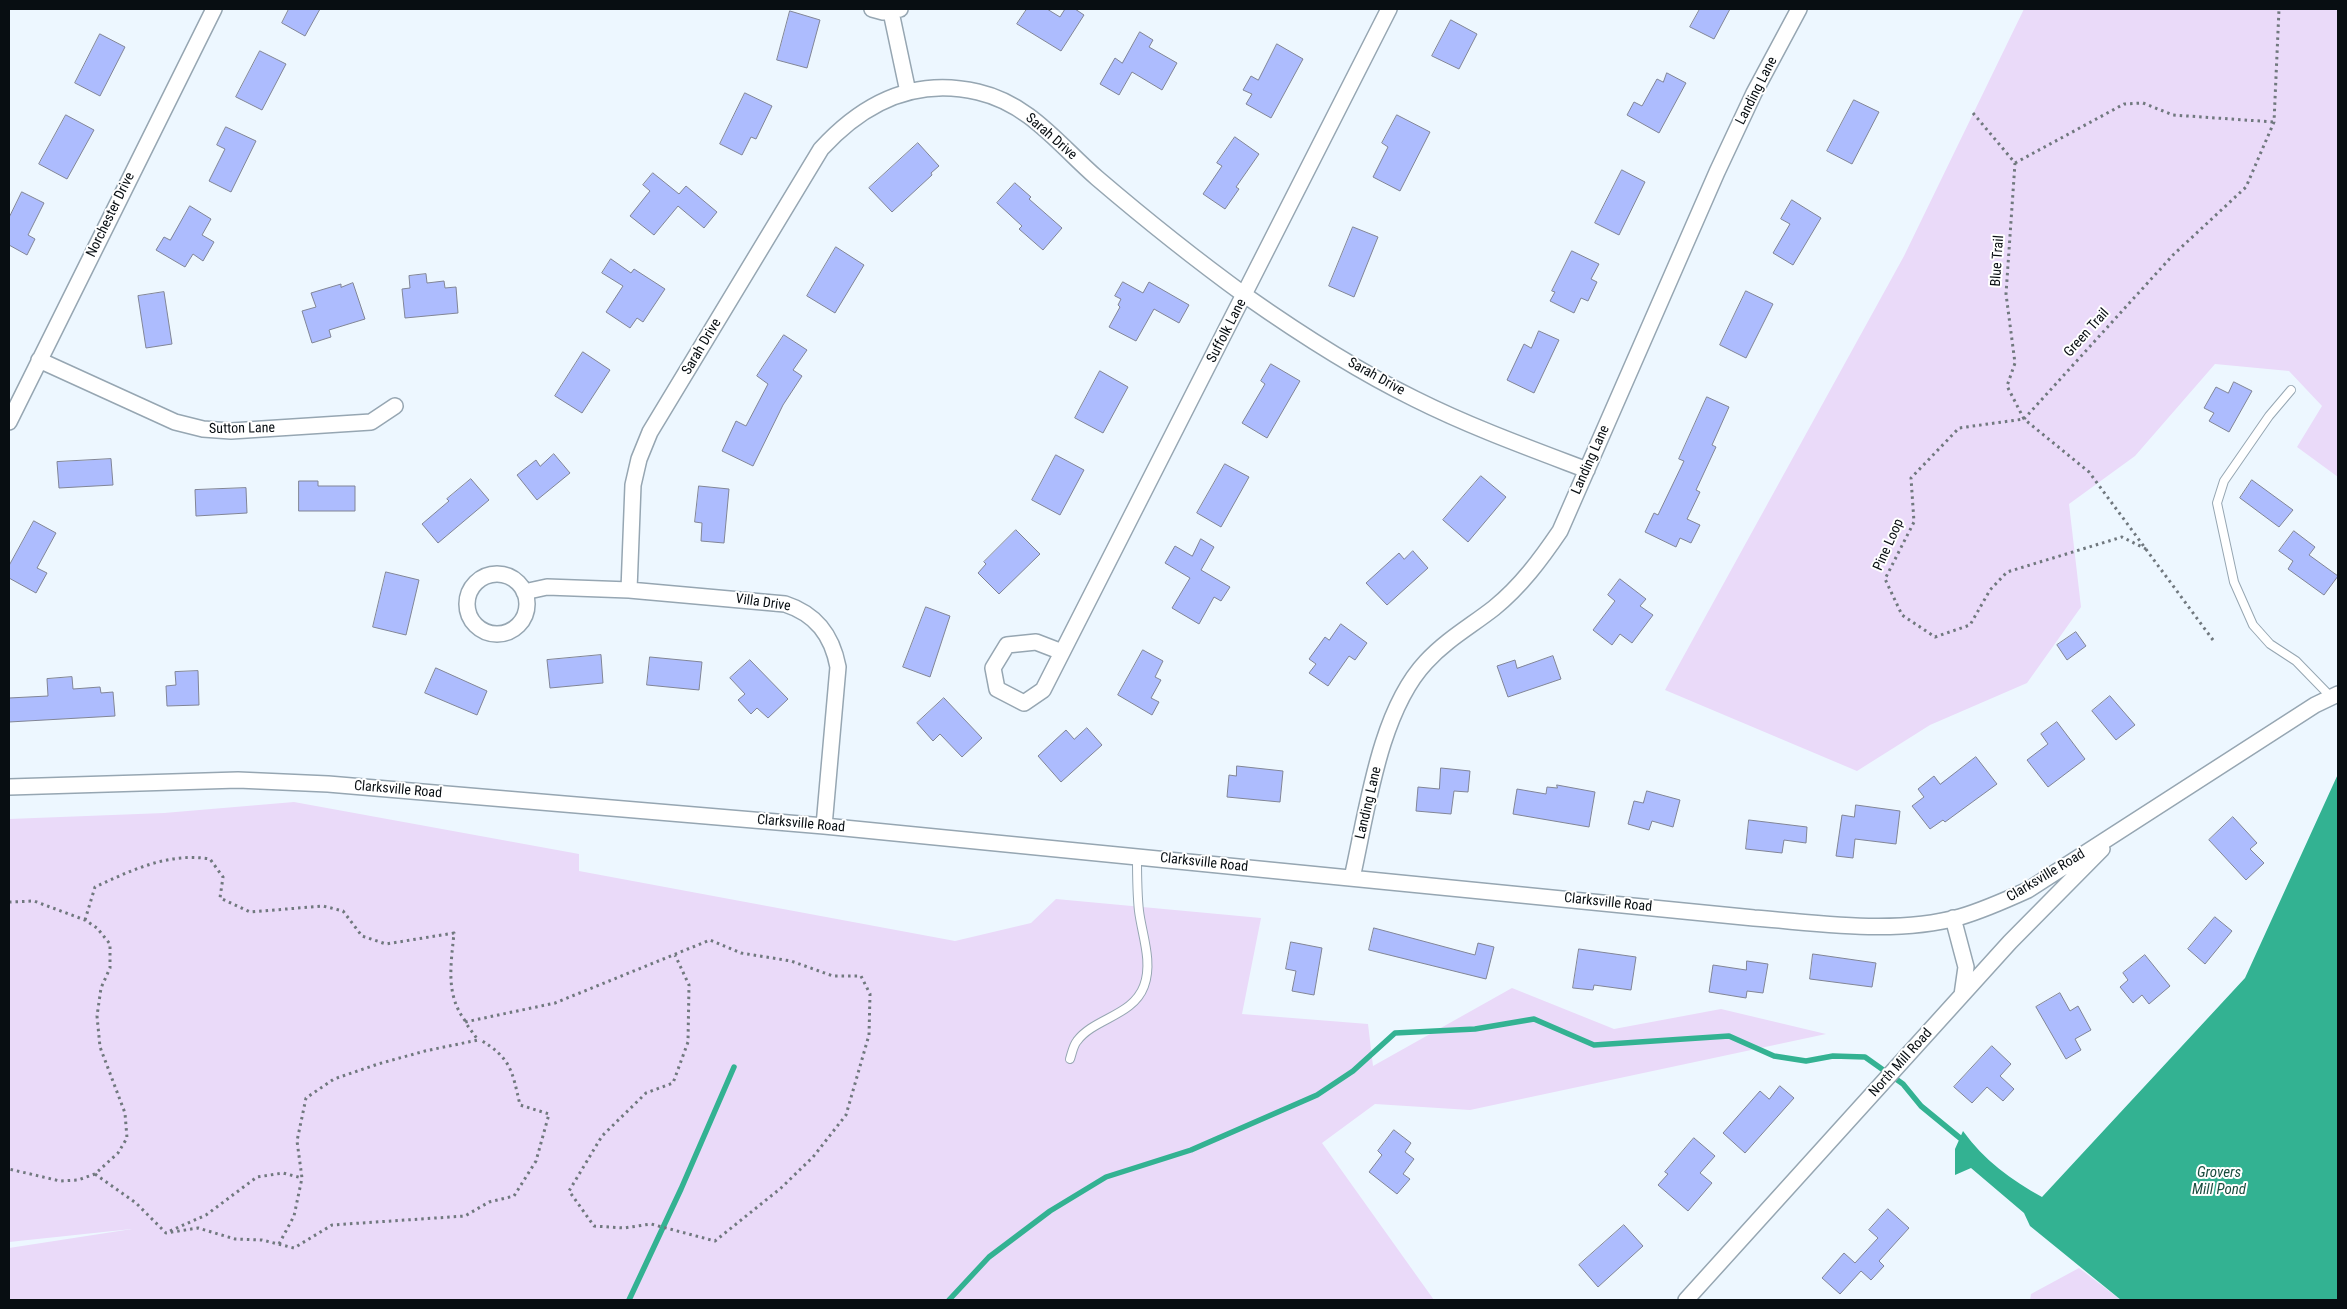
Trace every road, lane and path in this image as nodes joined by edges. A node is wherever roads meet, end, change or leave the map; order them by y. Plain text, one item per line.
1 (214, 9) edge
2 (872, 9) edge
3 (1390, 9) edge
4 (1799, 9) edge
5 (2279, 9) edge
6 (895, 10) edge
7 (908, 92) junction
8 (1973, 113) dead end
9 (2274, 122) junction
10 (2016, 163) junction
11 (1245, 295) junction
12 (39, 360) junction
13 (2291, 390) dead end
14 (395, 406) dead end
15 (2024, 419) junction
16 (9, 422) edge
17 (1586, 470) junction
18 (2146, 549) junction
19 (629, 590) junction
20 (524, 592) dead end
21 (2213, 640) dead end
22 (1062, 652) junction
23 (2335, 696) edge
24 (9, 787) edge
25 (824, 826) junction
26 (2121, 829) junction
27 (1137, 857) junction
28 (1352, 878) junction
29 (9, 902) edge
30 (1953, 918) junction
31 (85, 920) junction
32 (676, 955) junction
33 (1962, 995) junction
34 (465, 1022) junction
35 (1070, 1059) dead end
36 (9, 1169) edge
37 (95, 1174) junction
38 (302, 1178) junction
39 (166, 1233) junction
40 (279, 1244) junction
41 (1686, 1300) edge

1 - 12 street, Norchester Drive
2 - 6 street
3 - 11 street, Suffolk Lane
4 - 17 street, Landing Lane
5 - 9 path, Green Trail
6 - 7 street
7 - 11 street, Sarah Drive
7 - 19 street, Sarah Drive
8 - 10 path
9 - 10 path
9 - 15 path, Green Trail
10 - 15 path, Blue Trail
11 - 17 street, Sarah Drive
11 - 22 street, Suffolk Lane
12 - 14 street, Sutton Lane
12 - 16 street, Norchester Drive
13 - 23 lane
15 - 18 path
15 - 18 path, Pine Loop
17 - 28 street, Landing Lane
18 - 21 path
19 - 20 street, Villa Drive
19 - 25 street, Villa Drive
22 - 22 street, Suffolk Lane
23 - 26 street, Clarksville Road
24 - 25 street, Clarksville Road
25 - 27 street, Clarksville Road
26 - 30 street, Clarksville Road
26 - 33 street, North Mill Road
27 - 28 street, Clarksville Road
27 - 35 lane
28 - 30 street, Clarksville Road
29 - 31 path
30 - 33 street
31 - 34 path
31 - 37 path
32 - 32 path
32 - 34 path
33 - 41 street, North Mill Road
34 - 38 path
34 - 40 path
36 - 37 path
37 - 39 path
38 - 39 path
38 - 40 path
39 - 40 path

